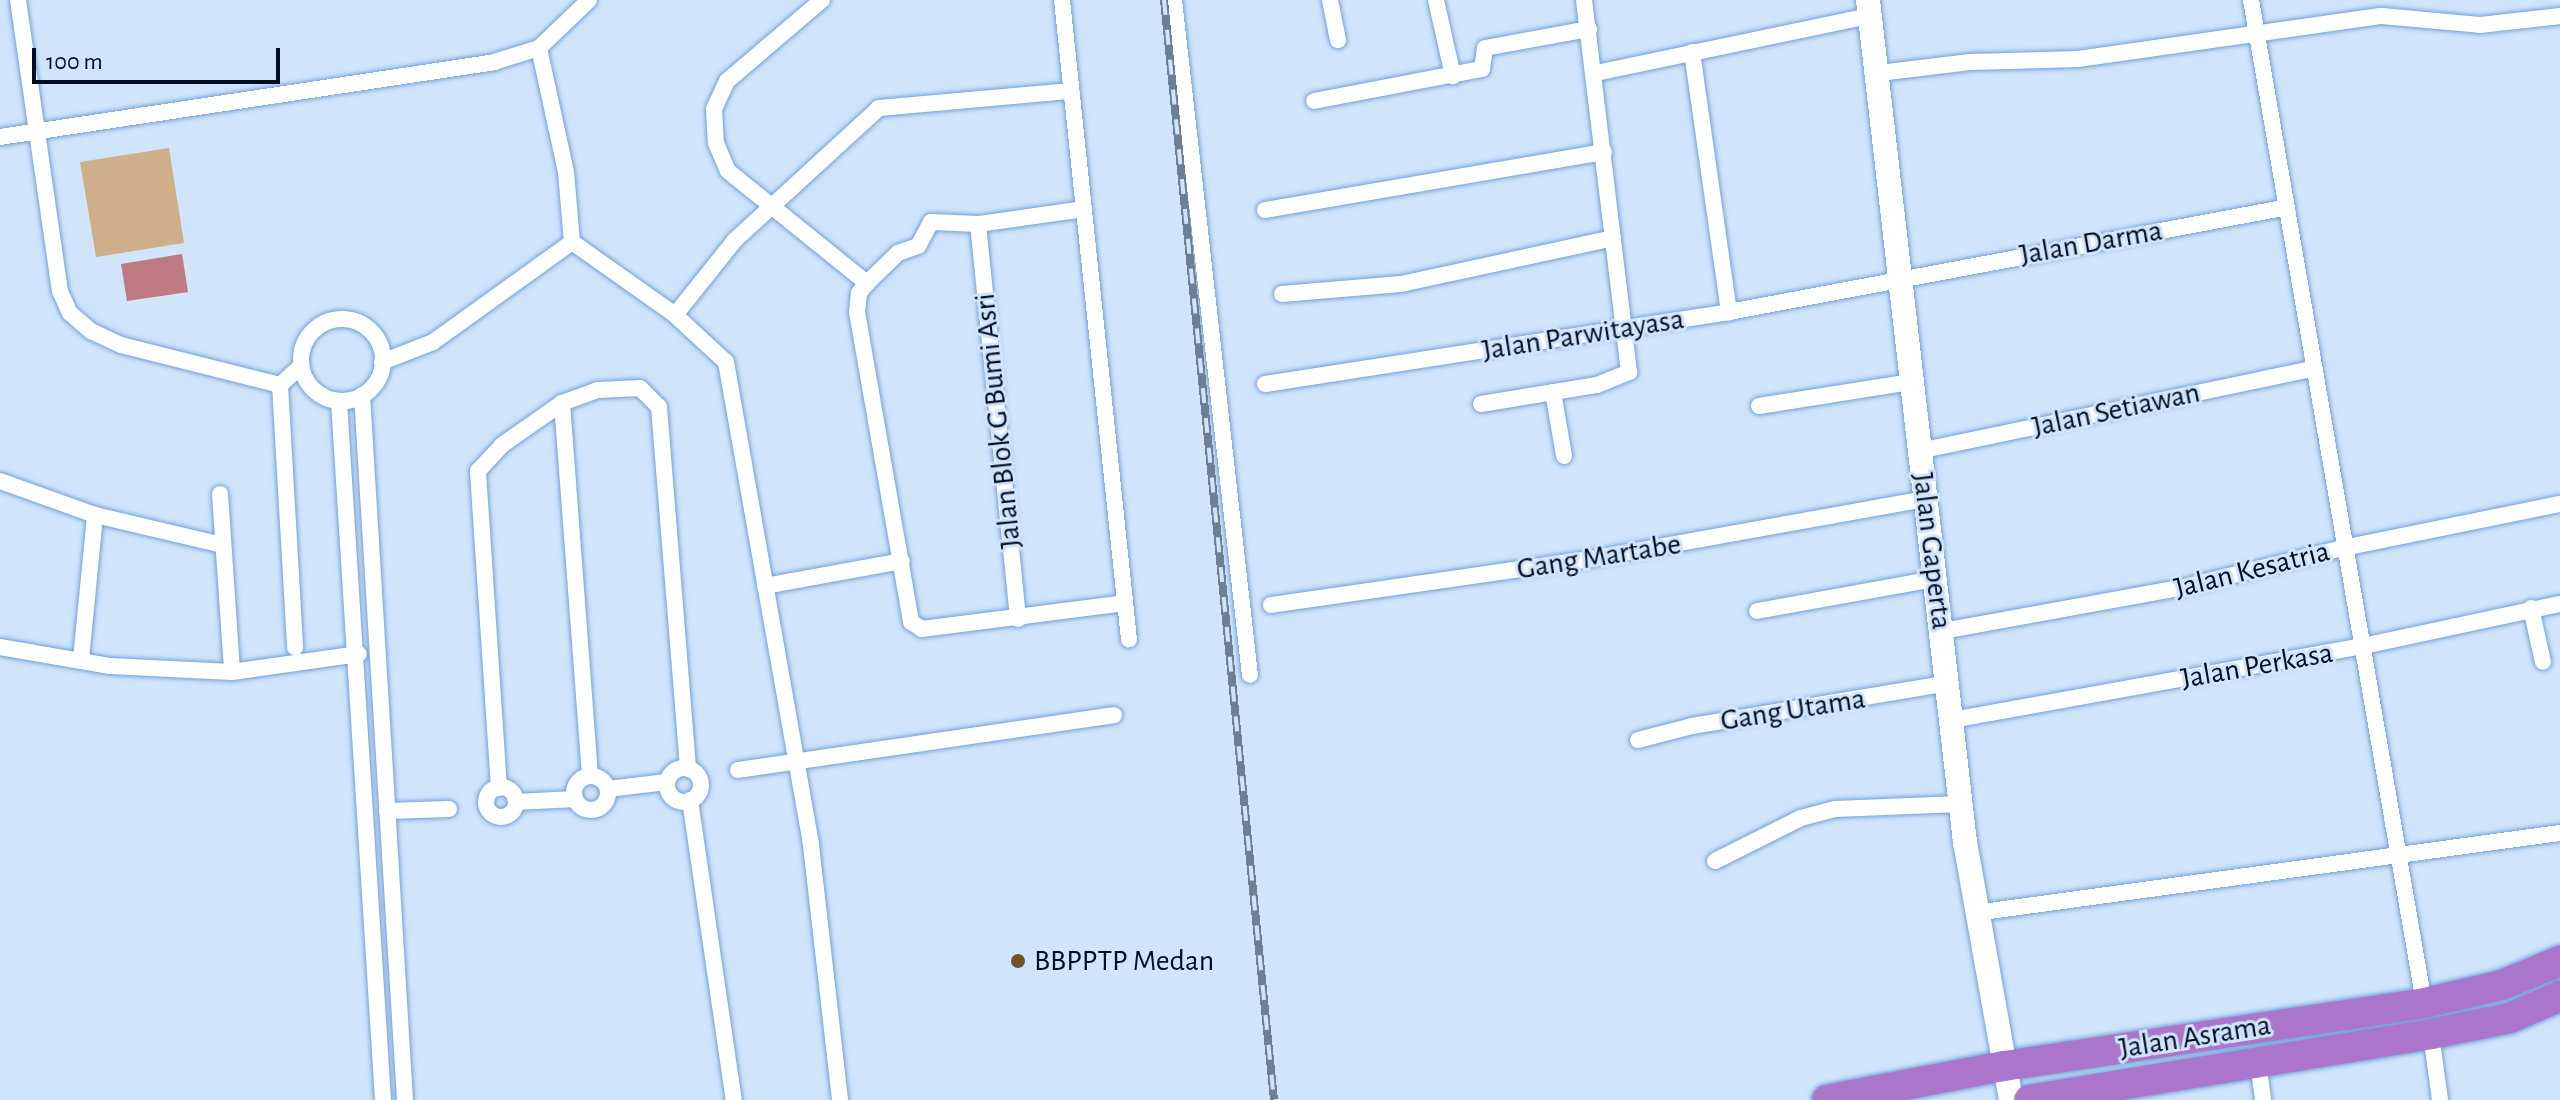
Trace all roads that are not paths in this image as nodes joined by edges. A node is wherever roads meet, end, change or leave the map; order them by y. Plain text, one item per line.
1 (18, 0) edge
2 (589, 0) edge
3 (822, 0) edge
4 (1062, 0) edge
5 (1174, 0) edge
6 (1330, 0) edge
7 (1436, 0) edge
8 (1584, 0) edge
9 (2251, 0) edge
10 (1869, 8) edge
11 (2560, 16) edge
12 (1589, 29) junction
13 (2257, 37) junction
14 (1338, 40) dead end
15 (539, 48) junction
16 (1692, 52) junction
17 (1596, 73) junction
18 (1879, 73) junction
19 (1453, 76) junction
20 (1071, 91) junction
21 (1314, 101) dead end
22 (36, 133) junction
23 (0, 137) edge
24 (1604, 152) junction
25 (771, 208) junction
26 (2283, 208) junction
27 (1084, 209) junction
28 (1265, 210) dead end
29 (978, 224) junction
30 (1613, 238) junction
31 (572, 242) junction
32 (1900, 276) junction
33 (867, 283) junction
34 (1282, 294) dead end
35 (1729, 312) junction
36 (675, 315) junction
37 (1623, 329) junction
38 (382, 362) junction
39 (301, 366) junction
40 (2313, 369) junction
41 (1910, 382) junction
42 (1265, 384) dead end
43 (280, 385) junction
44 (1553, 392) junction
45 (362, 395) junction
46 (339, 401) junction
47 (562, 403) junction
48 (1481, 404) dead end
49 (1759, 406) dead end
50 (1919, 451) junction
51 (1564, 456) dead end
52 (0, 481) edge
53 (220, 494) dead end
54 (1926, 499) junction
55 (2560, 504) edge
56 (95, 515) junction
57 (223, 545) junction
58 (2343, 548) junction
59 (902, 561) junction
60 (1935, 579) junction
61 (765, 586) junction
62 (1124, 603) junction
63 (2560, 604) edge
64 (1271, 605) dead end
65 (2531, 608) junction
66 (1757, 611) dead end
67 (1018, 619) junction
68 (1943, 631) junction
69 (1129, 640) dead end
70 (0, 647) edge
71 (2359, 647) junction
72 (295, 648) dead end
73 (375, 652) junction
74 (351, 656) junction
75 (81, 659) junction
76 (2543, 662) dead end
77 (232, 672) junction
78 (1250, 675) dead end
79 (1948, 683) junction
80 (1114, 715) dead end
81 (1952, 720) junction
82 (1638, 740) dead end
83 (797, 760) junction
84 (688, 769) junction
85 (738, 770) dead end
86 (590, 775) junction
87 (667, 782) junction
88 (499, 788) junction
89 (608, 789) junction
90 (575, 799) junction
91 (690, 800) junction
92 (516, 802) junction
93 (449, 809) dead end
94 (1961, 810) junction
95 (387, 811) junction
96 (2560, 833) edge
97 (2398, 852) junction
98 (1715, 861) dead end
99 (1975, 913) junction
100 (2560, 961) edge
101 (2560, 996) edge
102 (2424, 1003) junction
103 (2431, 1034) junction
104 (383, 1047) junction
105 (404, 1049) junction
106 (2258, 1063) junction
107 (2004, 1066) junction
108 (383, 1096) edge
109 (405, 1096) edge
110 (733, 1098) edge
111 (840, 1100) edge
112 (1827, 1100) edge
113 (2011, 1100) edge
114 (2029, 1100) edge
115 (2263, 1100) edge
116 (2440, 1100) edge

1 - 22 street
2 - 15 street
3 - 25 street
4 - 20 street
5 - 78 street
6 - 14 street
7 - 19 street
8 - 12 street
9 - 13 street
10 - 16 street
10 - 18 street, Jalan Gaperta
11 - 13 street
12 - 17 street
12 - 19 street
13 - 18 street
13 - 26 street
15 - 22 street
15 - 31 street
16 - 17 street
16 - 35 street
17 - 24 street
18 - 32 street, Jalan Gaperta
19 - 21 street
20 - 25 street
20 - 27 street
22 - 23 street
22 - 43 street
24 - 28 street
24 - 30 street
25 - 33 street
25 - 36 street
26 - 32 street, Jalan Darma
26 - 40 street
27 - 29 street
27 - 62 street
29 - 33 street
29 - 67 street, Jalan Blok G Bumi Asri
30 - 34 street
30 - 37 street
31 - 36 street
31 - 38 street
32 - 35 street, Jalan Parwitayasa
32 - 41 street, Jalan Gaperta
33 - 59 street
35 - 37 street, Jalan Parwitayasa
36 - 61 street
37 - 42 street, Jalan Parwitayasa
37 - 44 street
38 - 39 street
38 - 45 street
39 - 43 street
39 - 46 street
40 - 50 street, Jalan Setiawan
40 - 58 street
41 - 49 street
41 - 50 street, Jalan Gaperta
43 - 72 street
44 - 48 street
44 - 51 street
45 - 46 street
45 - 73 street
46 - 74 street
47 - 84 street
47 - 86 street
47 - 88 street
50 - 54 street, Jalan Gaperta
52 - 56 street
53 - 57 street
54 - 60 street, Jalan Gaperta
54 - 64 street, Gang Martabe
55 - 58 street, Jalan Kesatria
56 - 57 street
56 - 75 street
57 - 77 street
58 - 68 street, Jalan Kesatria
58 - 71 street
59 - 61 street
59 - 67 street
60 - 66 street
60 - 68 street, Jalan Gaperta
61 - 83 street
62 - 67 street
62 - 69 street
63 - 65 street, Jalan Perkasa
65 - 71 street, Jalan Perkasa
65 - 76 street
68 - 79 street, Jalan Gaperta
70 - 75 street
71 - 81 street, Jalan Perkasa
71 - 97 street
73 - 74 street
73 - 95 street
74 - 77 street
74 - 104 street
75 - 77 street
79 - 81 street, Jalan Gaperta
79 - 82 street, Gang Utama
80 - 83 street
81 - 94 street, Jalan Gaperta
83 - 85 street
83 - 111 street
84 - 87 street
84 - 91 street
86 - 89 street
86 - 90 street
87 - 89 street
87 - 91 street
88 - 92 street
88 - 92 street
89 - 90 street
90 - 92 street
91 - 110 street
93 - 95 street
94 - 98 street
94 - 99 street, Jalan Gaperta
95 - 105 street
96 - 97 street
97 - 99 street
97 - 102 street
99 - 107 street, Jalan Gaperta
100 - 102 highway, Jalan Asrama
101 - 103 highway, Jalan Asrama
102 - 107 highway, Jalan Asrama
103 - 106 highway, Jalan Asrama
103 - 116 street
104 - 105 street
104 - 108 street
105 - 109 street
106 - 114 highway, Jalan Asrama
106 - 115 street
107 - 112 highway, Jalan Asrama
107 - 113 street, Jalan Gaperta

